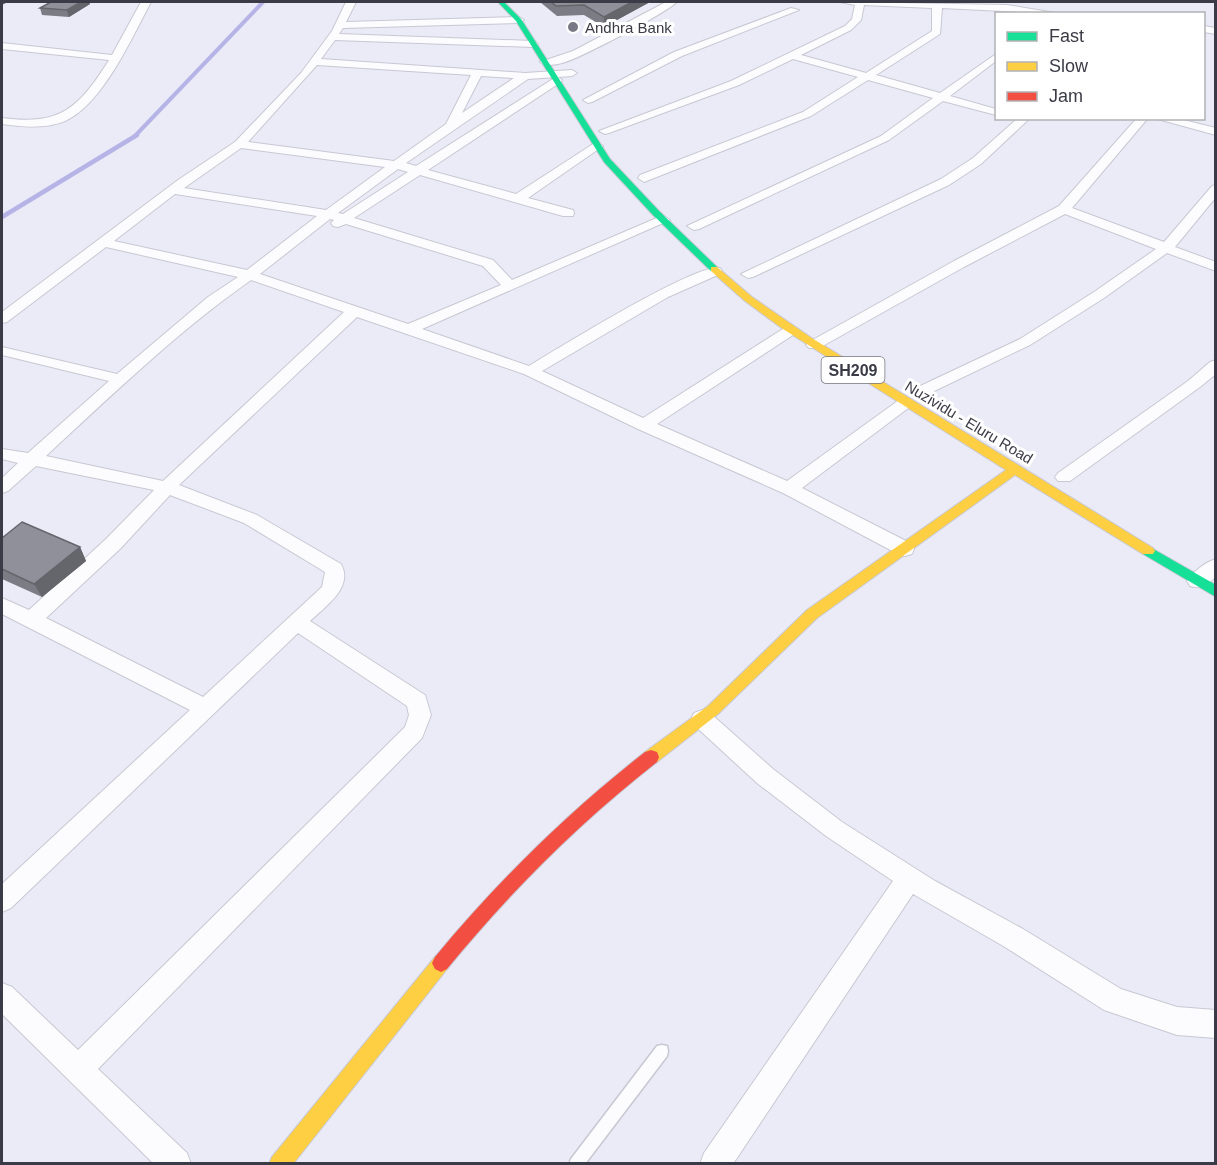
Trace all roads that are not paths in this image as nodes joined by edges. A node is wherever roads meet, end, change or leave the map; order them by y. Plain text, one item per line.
1 (146, 2) edge
2 (351, 2) edge
3 (501, 2) edge
4 (519, 2) edge
5 (672, 2) edge
6 (845, 2) edge
7 (861, 2) edge
8 (937, 6) junction
9 (794, 10) dead end
10 (1036, 12) edge
11 (535, 18) dead end
12 (519, 20) junction
13 (340, 25) junction
14 (333, 37) junction
15 (546, 37) dead end
16 (533, 44) junction
17 (2, 46) edge
18 (791, 55) junction
19 (114, 58) junction
20 (995, 58) edge
21 (561, 60) junction
22 (315, 62) junction
23 (545, 62) junction
24 (478, 72) junction
25 (525, 76) junction
26 (866, 77) junction
27 (556, 78) junction
28 (940, 97) junction
29 (591, 106) junction
30 (995, 112) edge
31 (1023, 120) edge
32 (1141, 120) edge
33 (1167, 120) edge
34 (2, 121) edge
35 (21, 124) junction
36 (449, 126) junction
37 (1215, 132) edge
38 (2, 137) edge
39 (239, 144) junction
40 (597, 146) junction
41 (398, 165) junction
42 (417, 170) junction
43 (644, 178) dead end
44 (1215, 189) edge
45 (174, 190) junction
46 (517, 198) junction
47 (1064, 209) junction
48 (568, 213) dead end
49 (328, 214) junction
50 (681, 215) dead end
51 (345, 219) junction
52 (664, 220) junction
53 (694, 226) junction
54 (708, 239) dead end
55 (105, 243) junction
56 (1167, 247) junction
57 (276, 257) junction
58 (1215, 267) edge
59 (715, 271) junction
60 (748, 274) dead end
61 (249, 275) junction
62 (509, 285) junction
63 (354, 311) junction
64 (2, 319) edge
65 (813, 325) dead end
66 (408, 329) junction
67 (791, 330) junction
68 (835, 339) junction
69 (814, 345) junction
70 (2, 351) edge
71 (1215, 365) edge
72 (531, 371) junction
73 (120, 379) junction
74 (917, 388) joint
75 (940, 402) dead end
76 (905, 403) junction
77 (644, 425) junction
78 (2, 454) edge
79 (31, 459) junction
80 (1015, 469) junction
81 (1064, 477) dead end
82 (2, 487) edge
83 (167, 487) junction
84 (789, 489) junction
85 (905, 549) junction
86 (1212, 566) edge
87 (1197, 581) junction
88 (1215, 592) edge
89 (2, 605) edge
90 (30, 620) junction
91 (296, 622) junction
92 (206, 708) junction
93 (702, 718) junction
94 (910, 878) junction
95 (2, 900) edge
96 (2, 996) edge
97 (1215, 1024) edge
98 (662, 1051) dead end
99 (78, 1069) junction
100 (176, 1164) edge
101 (279, 1164) edge
102 (576, 1164) edge
103 (716, 1164) edge

1 - 19 street
2 - 13 street
3 - 12 main road, Nuzividu - Eluru Road
4 - 11 main road
5 - 21 street
6 - 7 street
7 - 8 street
7 - 18 street
8 - 10 street
8 - 26 street
9 - 29 street
12 - 13 street
12 - 16 main road, Nuzividu - Eluru Road
13 - 14 street
14 - 16 street
14 - 22 street
15 - 21 main road
16 - 23 main road, Nuzividu - Eluru Road
17 - 19 street
18 - 26 street
18 - 29 street
19 - 35 street
20 - 28 street
21 - 23 street
21 - 29 main road
22 - 24 street
22 - 39 street
23 - 27 main road, Nuzividu - Eluru Road
24 - 25 street
24 - 36 street
25 - 27 street
25 - 36 street
26 - 28 street
26 - 43 street
27 - 29 street
27 - 40 main road, Nuzividu - Eluru Road / SH209
27 - 42 street
28 - 30 street
28 - 53 street
31 - 60 street
32 - 47 street
33 - 37 street
34 - 35 street
35 - 38 street
36 - 41 street
39 - 41 street
39 - 45 street
40 - 46 street
40 - 52 main road, Nuzividu - Eluru Road / SH209
41 - 42 street
41 - 49 street
42 - 46 street
42 - 51 street
44 - 56 street
45 - 49 street
45 - 55 street
46 - 48 street
47 - 56 street
47 - 68 street
49 - 51 street
49 - 57 street
50 - 53 main road
51 - 57 street
51 - 62 street
52 - 59 main road, Nuzividu - Eluru Road / SH209
52 - 62 street
53 - 54 main road
55 - 61 street
55 - 64 street
56 - 58 street
56 - 74 street
57 - 61 street
59 - 67 main road, Nuzividu - Eluru Road / SH209
59 - 72 street
61 - 63 street
61 - 73 street
62 - 66 street
63 - 66 street
63 - 83 street
65 - 68 main road, SH209
66 - 72 street
67 - 69 main road, Nuzividu - Eluru Road / SH209
67 - 77 street
68 - 69 street
69 - 76 main road, Nuzividu - Eluru Road / SH209
70 - 73 street
71 - 81 street
72 - 77 street
73 - 79 street
74 - 75 main road, Nuzividu - Eluru Road
76 - 80 main road, Nuzividu - Eluru Road / SH209
76 - 84 street
77 - 84 street
78 - 79 street
79 - 82 street
79 - 83 street
80 - 85 main road
80 - 87 main road, Nuzividu - Eluru Road / SH209
83 - 90 street
83 - 91 street
84 - 85 street
85 - 93 main road
86 - 87 street
87 - 88 main road, Nuzividu - Eluru Road / SH209
89 - 90 street
90 - 92 street
91 - 92 street
91 - 99 street
92 - 95 street
93 - 94 street
93 - 101 main road
94 - 97 street
94 - 103 street
96 - 99 street
98 - 102 lane
99 - 100 street

